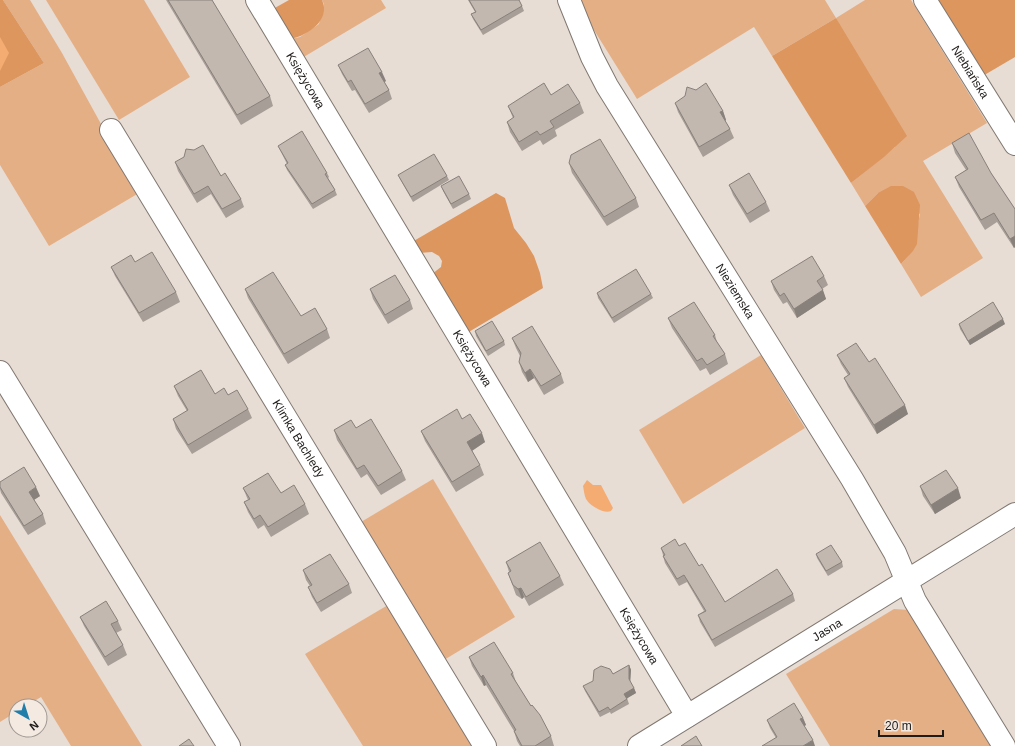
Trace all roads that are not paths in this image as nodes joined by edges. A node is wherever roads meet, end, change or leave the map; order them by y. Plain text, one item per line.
1 (257, 0) edge
2 (569, 0) edge
3 (926, 0) edge
4 (111, 130) dead end
5 (1015, 144) edge
6 (0, 372) edge
7 (1015, 514) edge
8 (907, 580) junction
9 (687, 716) junction
10 (229, 746) edge
11 (485, 746) edge
12 (638, 746) edge
13 (1004, 746) edge

1 - 9 street, Księżycowa
2 - 8 street, Nieziemska
3 - 5 street, Niebiańska
4 - 11 street, Klimka Bachledy
6 - 10 street
7 - 8 street, Jasna
8 - 9 street, Jasna
8 - 13 street, Nieziemska
9 - 12 street, Jasna

